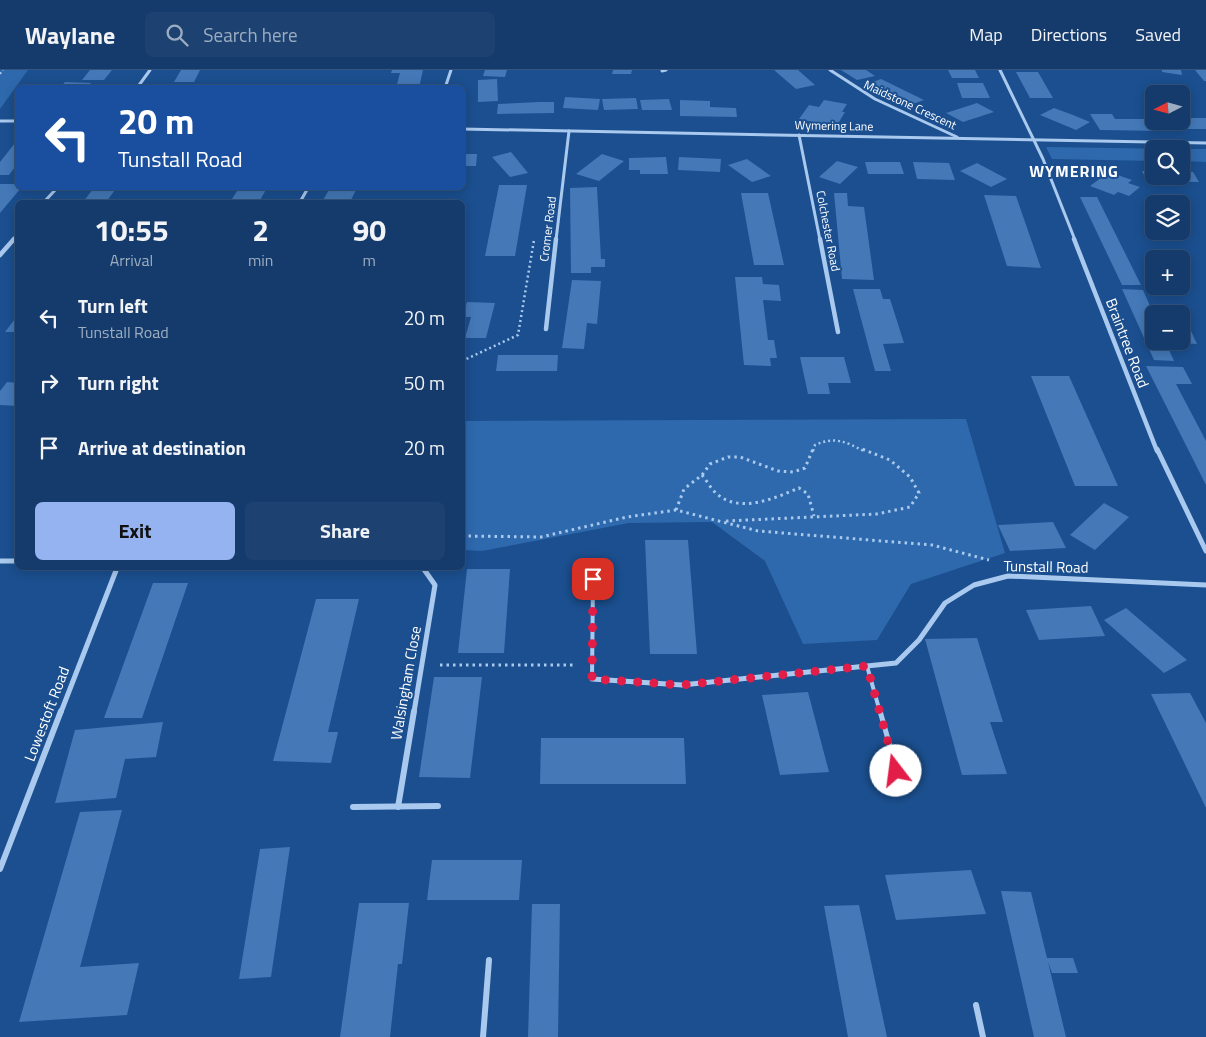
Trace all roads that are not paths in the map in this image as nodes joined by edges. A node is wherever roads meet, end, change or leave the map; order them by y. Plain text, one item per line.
1 (150, 70) edge
2 (451, 70) edge
3 (830, 70) edge
4 (1000, 70) edge
5 (139, 85) edge
6 (446, 85) edge
7 (0, 121) edge
8 (15, 121) edge
9 (465, 129) edge
10 (569, 131) junction
11 (799, 135) junction
12 (960, 138) junction
13 (1033, 140) junction
14 (1206, 143) edge
15 (55, 190) edge
16 (46, 200) edge
17 (15, 238) edge
18 (0, 255) edge
19 (546, 329) dead end
20 (838, 332) dead end
21 (1206, 551) edge
22 (0, 560) edge
23 (15, 561) edge
24 (116, 570) edge
25 (424, 570) edge
26 (593, 579) dead end
27 (1206, 585) edge
28 (867, 666) junction
29 (592, 679) joint
30 (896, 771) dead end
31 (438, 806) dead end
32 (353, 807) dead end
33 (398, 807) junction
34 (0, 869) edge
35 (489, 960) dead end
36 (976, 1006) dead end
37 (483, 1037) edge
38 (983, 1037) edge

1 - 5 street
2 - 6 street
3 - 12 street, Maidstone Crescent
4 - 13 street, Braintree Road
7 - 8 street
9 - 10 street, Wymering Lane
10 - 11 street, Wymering Lane
10 - 19 street, Cromer Road
11 - 12 street, Wymering Lane
11 - 20 street, Colchester Road
12 - 13 street, Wymering Lane
13 - 14 street, Wymering Lane
13 - 21 street, Braintree Road
15 - 16 street
17 - 18 street
22 - 23 street
24 - 34 street, Lowestoft Road
25 - 33 street, Walsingham Close
26 - 29 lane
27 - 28 street, Tunstall Road
28 - 29 street, Tunstall Road
28 - 30 lane
31 - 33 street
32 - 33 street
35 - 37 street
36 - 38 street

